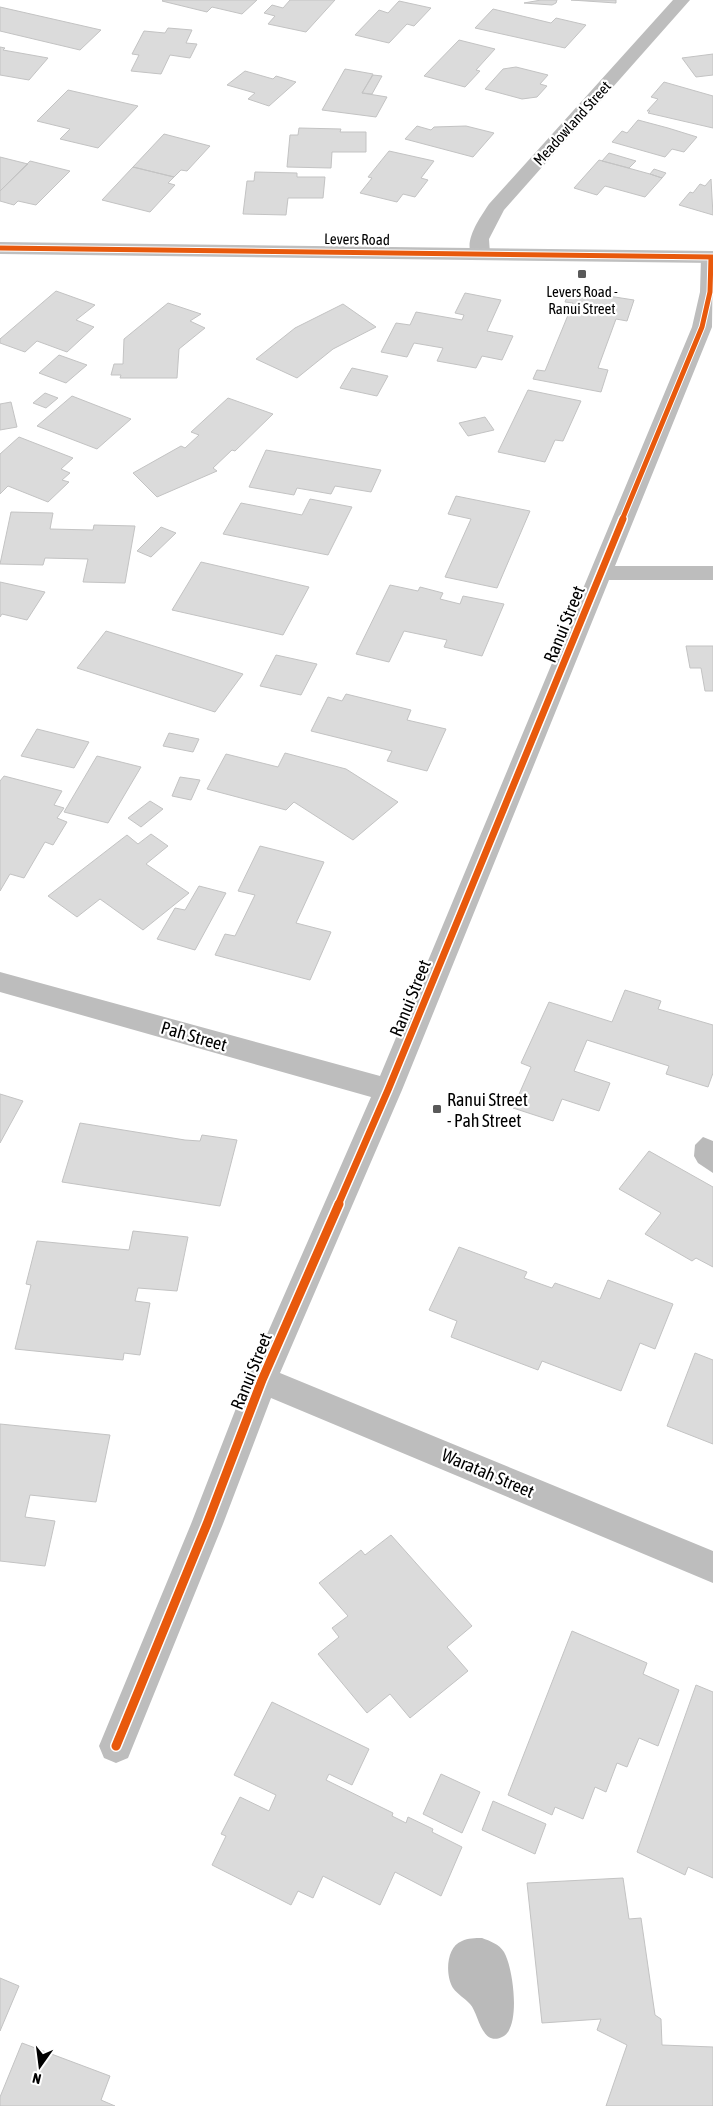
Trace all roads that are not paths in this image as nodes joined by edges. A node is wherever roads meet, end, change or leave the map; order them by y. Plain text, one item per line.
1 (682, 0) edge
2 (0, 248) edge
3 (480, 254) junction
4 (712, 257) edge
5 (602, 573) junction
6 (713, 573) edge
7 (0, 982) edge
8 (388, 1090) junction
9 (262, 1380) junction
10 (713, 1567) edge
11 (116, 1746) dead end

1 - 3 street, Meadowland Street
2 - 3 street, Levers Road
3 - 4 street, Levers Road
4 - 5 street, Ranui Street
5 - 6 street
5 - 8 street, Ranui Street
7 - 8 street, Pah Street
8 - 9 street, Ranui Street
9 - 10 street, Waratah Street
9 - 11 street, Ranui Street

